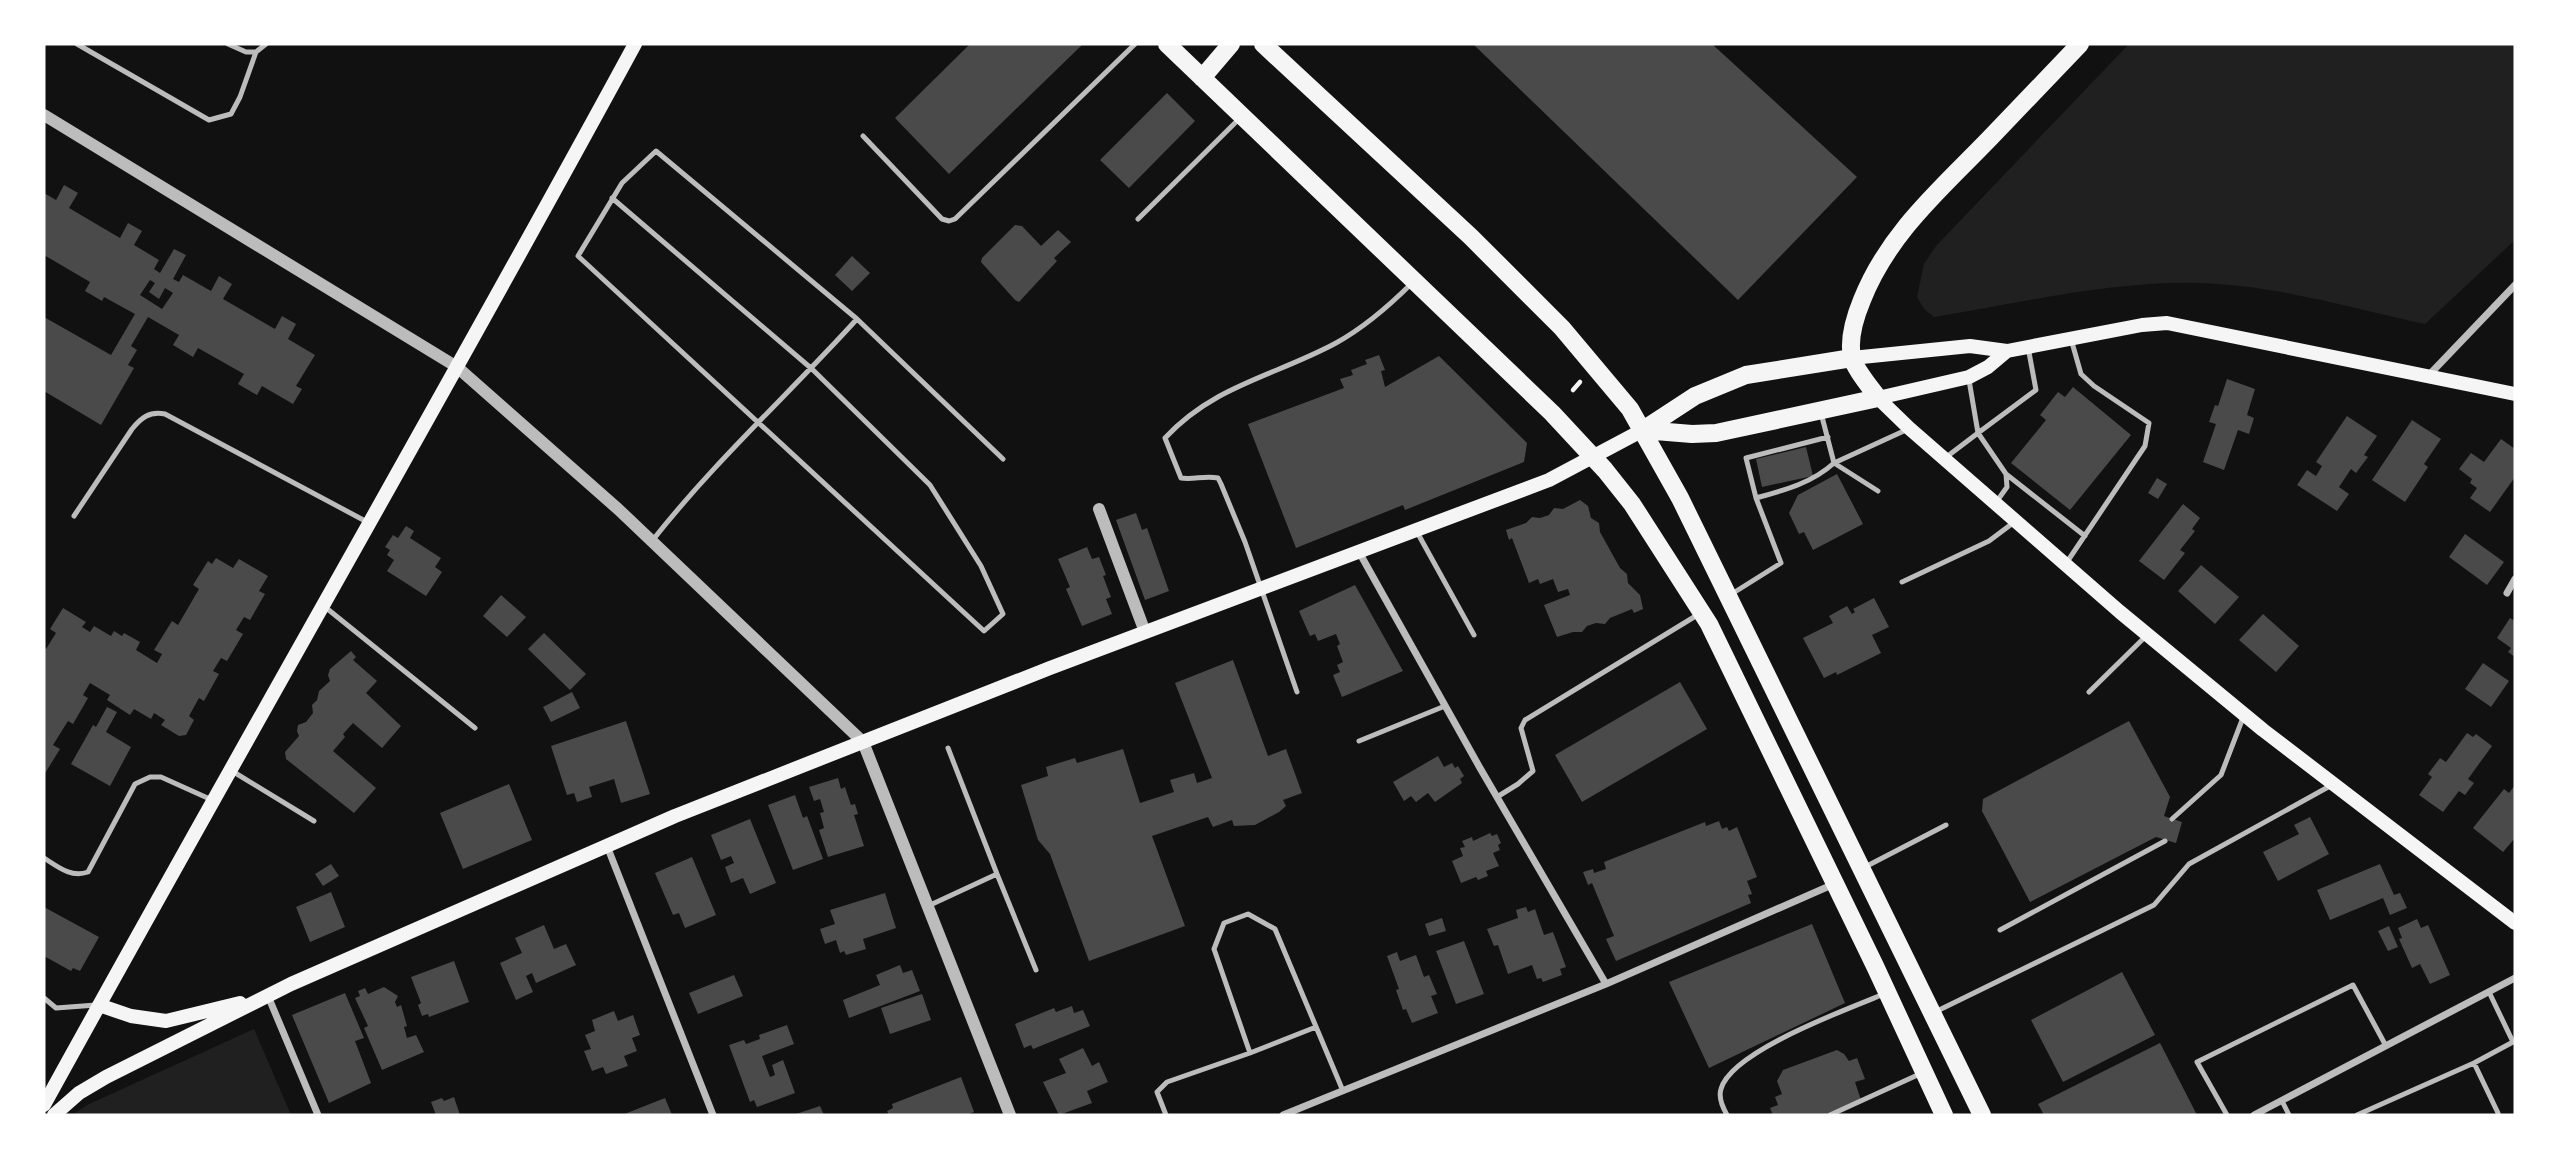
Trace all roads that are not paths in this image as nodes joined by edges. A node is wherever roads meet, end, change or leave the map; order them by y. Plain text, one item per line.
1 (77, 44) edge
2 (228, 44) edge
3 (265, 44) edge
4 (635, 44) edge
5 (1135, 44) edge
6 (1167, 44) edge
7 (1231, 44) edge
8 (1263, 44) edge
9 (2080, 44) edge
10 (256, 52) junction
11 (1202, 78) junction
12 (44, 115) edge
13 (1242, 116) junction
14 (863, 136) dead end
15 (612, 198) junction
16 (1138, 219) dead end
17 (1414, 281) junction
18 (2515, 285) edge
19 (857, 319) junction
20 (2071, 339) junction
21 (2028, 347) junction
22 (2007, 351) junction
23 (1852, 358) junction
24 (457, 367) junction
25 (812, 369) junction
26 (2428, 376) junction
27 (1969, 377) junction
28 (2515, 394) edge
29 (1878, 398) junction
30 (1820, 411) junction
31 (758, 420) junction
32 (1909, 428) junction
33 (1643, 430) junction
34 (1978, 433) junction
35 (1828, 437) junction
36 (1594, 458) junction
37 (1945, 458) junction
38 (1003, 459) dead end
39 (1834, 463) junction
40 (2006, 474) junction
41 (1790, 481) dead end
42 (1792, 489) junction
43 (1878, 491) dead end
44 (1756, 498) junction
45 (1996, 503) junction
46 (1099, 509) dead end
47 (74, 516) dead end
48 (2015, 521) junction
49 (369, 523) junction
50 (1416, 529) junction
51 (2085, 536) junction
52 (652, 541) junction
53 (1359, 551) junction
54 (2065, 564) junction
55 (2515, 579) edge
56 (1902, 582) dead end
57 (1262, 588) junction
58 (2507, 593) dead end
59 (1728, 597) junction
60 (322, 605) junction
61 (1702, 613) junction
62 (1145, 632) junction
63 (1474, 635) dead end
64 (2148, 635) junction
65 (1297, 692) dead end
66 (2089, 692) dead end
67 (1445, 706) junction
68 (2244, 715) junction
69 (475, 728) dead end
70 (1359, 741) dead end
71 (863, 742) junction
72 (948, 748) dead end
73 (229, 769) junction
74 (2333, 784) junction
75 (1497, 797) junction
76 (212, 800) junction
77 (2172, 819) dead end
78 (314, 821) dead end
79 (1946, 825) dead end
80 (2165, 841) dead end
81 (607, 846) junction
82 (44, 858) edge
83 (1861, 869) junction
84 (997, 874) junction
85 (1834, 884) junction
86 (928, 906) junction
87 (2515, 923) edge
88 (2000, 930) dead end
89 (1036, 970) dead end
90 (2515, 978) edge
91 (1606, 984) junction
92 (2489, 992) junction
93 (1887, 993) junction
94 (268, 996) junction
95 (44, 998) edge
96 (99, 1005) junction
97 (1932, 1013) junction
98 (1316, 1027) junction
99 (2514, 1041) edge
100 (2386, 1046) junction
101 (1250, 1053) junction
102 (2474, 1063) junction
103 (1924, 1072) junction
104 (1343, 1091) junction
105 (2282, 1101) junction
106 (44, 1105) edge
107 (54, 1115) edge
108 (318, 1115) edge
109 (713, 1115) edge
110 (1010, 1115) edge
111 (1166, 1115) edge
112 (1283, 1115) edge
113 (1727, 1115) edge
114 (1830, 1115) edge
115 (1944, 1115) edge
116 (1982, 1115) edge
117 (2227, 1115) edge
118 (2254, 1115) edge
119 (2289, 1115) edge
120 (2357, 1115) edge
121 (2498, 1115) edge

1 - 10 lane
2 - 10 lane
3 - 10 lane
4 - 24 main road
5 - 14 lane
6 - 11 main road
7 - 11 main road
8 - 33 main road
9 - 23 main road
11 - 13 main road
12 - 24 street
13 - 16 lane
13 - 17 main road
15 - 19 lane
15 - 25 lane
15 - 31 lane
17 - 36 main road
17 - 57 lane
18 - 26 street
19 - 25 lane
19 - 38 lane
20 - 21 main road
20 - 26 main road
20 - 51 lane
21 - 22 main road
21 - 34 lane
22 - 23 main road
22 - 27 main road
23 - 29 main road
23 - 33 main road
24 - 49 main road
24 - 52 street
25 - 31 lane
25 - 31 lane
26 - 28 main road
27 - 29 main road
27 - 34 lane
29 - 30 main road
29 - 32 main road
30 - 33 main road
30 - 35 lane
31 - 52 lane
32 - 37 main road
32 - 39 lane
33 - 36 main road
33 - 59 main road
34 - 37 lane
34 - 40 lane
35 - 39 lane
35 - 44 lane
36 - 50 main road
36 - 61 main road
37 - 45 main road
39 - 42 lane
39 - 43 lane
40 - 45 lane
40 - 51 lane
41 - 42 lane
42 - 44 lane
44 - 59 lane
45 - 48 main road
46 - 62 street
47 - 49 lane
48 - 54 main road
48 - 56 lane
49 - 60 main road
50 - 53 main road
50 - 63 lane
51 - 54 lane
52 - 71 street
53 - 57 main road
53 - 67 street
54 - 64 main road
55 - 58 street
57 - 62 main road
57 - 65 lane
59 - 83 main road
60 - 69 lane
60 - 73 main road
61 - 75 lane
61 - 85 main road
62 - 71 main road
64 - 66 lane
64 - 68 main road
67 - 70 lane
67 - 75 street
68 - 74 main road
68 - 77 lane
71 - 81 main road
71 - 86 street
72 - 84 lane
73 - 76 main road
73 - 78 lane
74 - 87 main road
74 - 97 lane
75 - 91 street
76 - 82 lane
76 - 96 main road
79 - 83 lane
80 - 88 lane
81 - 94 main road
81 - 109 street
83 - 85 main road
83 - 97 main road
84 - 86 lane
84 - 89 lane
85 - 91 street
85 - 93 main road
86 - 110 street
90 - 92 street
91 - 104 street
92 - 99 lane
92 - 100 street
93 - 103 main road
93 - 113 lane
94 - 96 main road
94 - 107 main road
94 - 108 street
95 - 96 lane
96 - 106 main road
97 - 116 main road
98 - 101 lane
98 - 101 lane
98 - 104 lane
99 - 102 lane
100 - 105 street
100 - 117 lane
101 - 111 lane
102 - 120 lane
102 - 121 lane
103 - 114 lane
103 - 115 main road
104 - 112 street
105 - 118 street
105 - 119 lane

